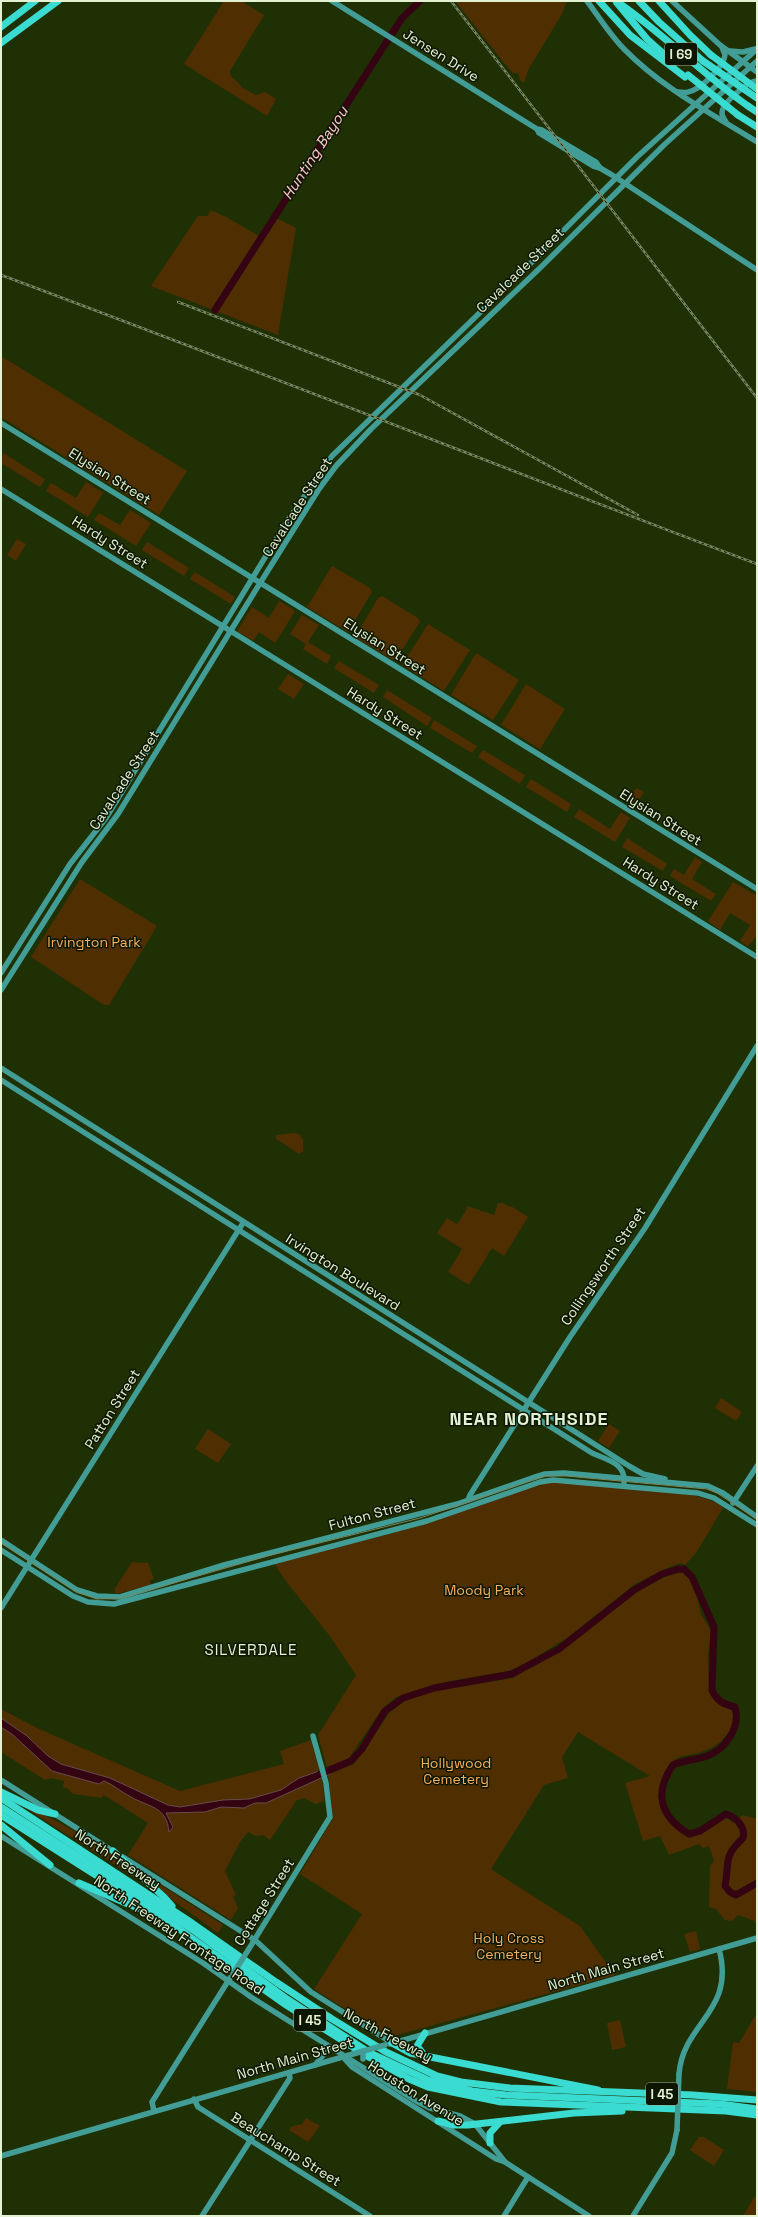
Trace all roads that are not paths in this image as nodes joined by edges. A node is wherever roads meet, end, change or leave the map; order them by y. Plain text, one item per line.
1 (34, 1) edge
2 (58, 1) edge
3 (332, 1) edge
4 (587, 1) edge
5 (600, 1) edge
6 (616, 1) edge
7 (639, 1) edge
8 (659, 1) edge
9 (672, 1) edge
10 (1, 27) edge
11 (1, 44) edge
12 (720, 45) junction
13 (757, 48) edge
14 (727, 50) junction
15 (757, 61) edge
16 (742, 62) junction
17 (750, 67) junction
18 (757, 72) edge
19 (687, 76) junction
20 (757, 81) edge
21 (757, 88) edge
22 (678, 92) junction
23 (757, 98) edge
24 (696, 103) junction
25 (704, 109) junction
26 (757, 112) edge
27 (726, 123) junction
28 (757, 127) edge
29 (659, 137) junction
30 (757, 142) edge
31 (665, 144) junction
32 (616, 178) junction
33 (625, 183) junction
34 (757, 270) edge
35 (391, 397) junction
36 (397, 404) junction
37 (1, 423) edge
38 (311, 484) junction
39 (1, 489) edge
40 (320, 489) junction
41 (252, 579) junction
42 (260, 584) junction
43 (224, 627) junction
44 (232, 632) junction
45 (757, 889) edge
46 (757, 957) edge
47 (1, 973) edge
48 (1, 990) edge
49 (757, 1046) edge
50 (3, 1069) edge
51 (1, 1076) edge
52 (1, 1080) edge
53 (102, 1132) junction
54 (97, 1140) junction
55 (193, 1189) junction
56 (188, 1197) junction
57 (244, 1223) junction
58 (239, 1230) junction
59 (276, 1244) junction
60 (271, 1251) junction
61 (386, 1313) junction
62 (381, 1320) junction
63 (490, 1379) junction
64 (486, 1386) junction
65 (529, 1403) junction
66 (524, 1410) junction
67 (578, 1434) junction
68 (573, 1441) junction
69 (614, 1463) junction
70 (757, 1466) edge
71 (608, 1478) junction
72 (624, 1483) junction
73 (679, 1483) junction
74 (468, 1500) junction
75 (735, 1501) junction
76 (470, 1507) junction
77 (730, 1508) junction
78 (757, 1517) edge
79 (757, 1525) edge
80 (1, 1540) edge
81 (1, 1550) edge
82 (31, 1559) junction
83 (26, 1567) junction
84 (1, 1608) edge
85 (313, 1736) dead end
86 (1, 1780) edge
87 (1, 1792) edge
88 (1, 1798) edge
89 (1, 1807) edge
90 (55, 1814) junction
91 (1, 1815) edge
92 (1, 1825) edge
93 (1, 1836) edge
94 (113, 1851) junction
95 (50, 1865) junction
96 (79, 1883) junction
97 (175, 1911) junction
98 (165, 1919) junction
99 (757, 1938) edge
100 (253, 1942) junction
101 (719, 1949) junction
102 (229, 1980) junction
103 (425, 2033) junction
104 (324, 2044) junction
105 (389, 2044) junction
106 (363, 2051) junction
107 (424, 2055) junction
108 (343, 2057) junction
109 (315, 2065) junction
110 (364, 2068) junction
111 (289, 2072) junction
112 (604, 2092) junction
113 (194, 2099) junction
114 (757, 2100) edge
115 (661, 2108) junction
116 (757, 2108) edge
117 (154, 2111) junction
118 (757, 2115) edge
119 (438, 2121) junction
120 (500, 2122) junction
121 (475, 2124) junction
122 (250, 2140) junction
123 (490, 2143) junction
124 (1, 2156) edge
125 (505, 2162) junction
126 (528, 2177) junction
127 (202, 2216) edge
128 (370, 2216) edge
129 (504, 2216) edge
130 (589, 2216) edge
131 (633, 2216) edge

1 - 10 highway
2 - 11 highway
3 - 32 main road, Jensen Drive
4 - 22 main road
5 - 19 highway
6 - 19 highway, I 69
6 - 26 highway, I 69, bridge
7 - 23 highway, I 69, bridge
8 - 21 highway, bridge
9 - 12 main road
12 - 14 main road
12 - 22 main road
13 - 14 main road
13 - 16 main road, Cavalcade Street
14 - 16 main road
15 - 17 main road, Cavalcade Street
16 - 17 main road
16 - 24 main road, Cavalcade Street
17 - 18 main road
17 - 25 main road, Cavalcade Street
19 - 28 highway, I 69, bridge
20 - 27 main road
22 - 24 main road
24 - 25 main road
24 - 29 main road, Cavalcade Street
25 - 27 main road
25 - 31 main road, Cavalcade Street
27 - 30 main road
29 - 31 main road
29 - 32 main road, Cavalcade Street
31 - 33 main road, Cavalcade Street
32 - 33 main road, Jensen Drive
32 - 35 main road, Cavalcade Street
33 - 34 main road, Jensen Drive
33 - 36 main road, Cavalcade Street
35 - 36 main road
35 - 38 main road, Cavalcade Street
36 - 40 main road, Cavalcade Street
37 - 41 main road, Elysian Street
38 - 40 main road
38 - 41 main road, Cavalcade Street
39 - 43 main road, Hardy Street
40 - 42 main road, Cavalcade Street
41 - 42 main road, Elysian Street
41 - 43 main road, Cavalcade Street
42 - 44 main road, Cavalcade Street
42 - 45 main road, Elysian Street
43 - 44 main road, Hardy Street
43 - 47 main road, Cavalcade Street
44 - 46 main road, Hardy Street
44 - 48 main road, Cavalcade Street
49 - 65 main road, Collingsworth Street
50 - 51 main road
50 - 53 main road, Irvington Boulevard
52 - 54 main road, Irvington Boulevard
53 - 54 main road
53 - 55 main road, Irvington Boulevard
54 - 56 main road, Irvington Boulevard
55 - 56 main road
55 - 57 main road, Irvington Boulevard
56 - 58 main road, Irvington Boulevard
57 - 58 main road, Patton Street
57 - 59 main road, Irvington Boulevard
58 - 60 main road, Irvington Boulevard
58 - 82 main road, Patton Street
59 - 60 main road
59 - 61 main road, Irvington Boulevard
60 - 62 main road, Irvington Boulevard
61 - 62 main road
61 - 63 main road, Irvington Boulevard
62 - 64 main road, Irvington Boulevard
63 - 64 main road
63 - 65 main road, Irvington Boulevard
64 - 66 main road, Irvington Boulevard
65 - 66 main road, Collingsworth Street
65 - 67 main road, Irvington Boulevard
66 - 68 main road, Irvington Boulevard
66 - 74 main road, Collingsworth Street
67 - 68 main road
67 - 73 main road, Irvington Boulevard
68 - 69 main road, Irvington Boulevard
69 - 71 main road
69 - 72 main road, Irvington Boulevard
70 - 75 main road
71 - 72 main road, Fulton Street
71 - 74 main road, Fulton Street
72 - 73 main road, Fulton Street
72 - 76 main road, Fulton Street
72 - 77 main road, Fulton Street
73 - 75 main road, Fulton Street
74 - 76 main road
74 - 82 main road, Fulton Street
75 - 77 main road
75 - 78 main road, Fulton Street
76 - 83 main road, Fulton Street
77 - 79 main road, Fulton Street
80 - 82 main road, Fulton Street
81 - 83 main road, Fulton Street
82 - 83 main road, Patton Street
83 - 84 main road, Patton Street
85 - 100 main road, Cottage Street
86 - 90 main road
87 - 90 highway
88 - 97 highway, North Freeway / I 45
89 - 116 highway, North Freeway
90 - 94 main road
91 - 98 highway, North Freeway / I 45
92 - 95 highway
93 - 95 main road, North Freeway Frontage Road
94 - 97 highway
94 - 100 main road
95 - 96 main road, North Freeway Frontage Road
96 - 98 highway
96 - 102 main road, North Freeway Frontage Road
97 - 112 highway, North Freeway / I 45
98 - 115 highway, North Freeway / I 45
99 - 101 main road, North Main Street
100 - 102 main road, Cottage Street, bridge
100 - 105 main road
101 - 103 main road, North Main Street
101 - 131 main road, bridge
102 - 104 main road, North Freeway Frontage Road
102 - 117 main road, Cottage Street
103 - 105 main road, North Main Street
103 - 107 highway
104 - 108 main road, North Freeway Frontage Road
104 - 109 main road
105 - 106 main road, North Main Street, bridge
105 - 107 highway
106 - 108 main road, North Main Street, bridge
106 - 110 main road, bridge
107 - 112 highway
108 - 109 main road, North Main Street
108 - 110 main road, Houston Avenue
108 - 119 main road, Houston Avenue
109 - 111 main road, North Main Street
110 - 121 main road, Houston Avenue
111 - 113 main road, North Main Street
111 - 122 main road
112 - 114 highway, North Freeway / I 45
113 - 117 main road, North Main Street
113 - 122 main road, Beauchamp Street
115 - 118 highway, North Freeway / I 45
115 - 120 highway
117 - 124 main road, North Main Street
119 - 121 highway
119 - 125 main road, Houston Avenue
120 - 121 highway
120 - 123 highway
121 - 123 main road, Houston Avenue
122 - 127 main road
122 - 128 main road, Beauchamp Street
123 - 125 main road, Houston Avenue
125 - 126 main road, Houston Avenue
126 - 129 main road
126 - 130 main road, Houston Avenue

